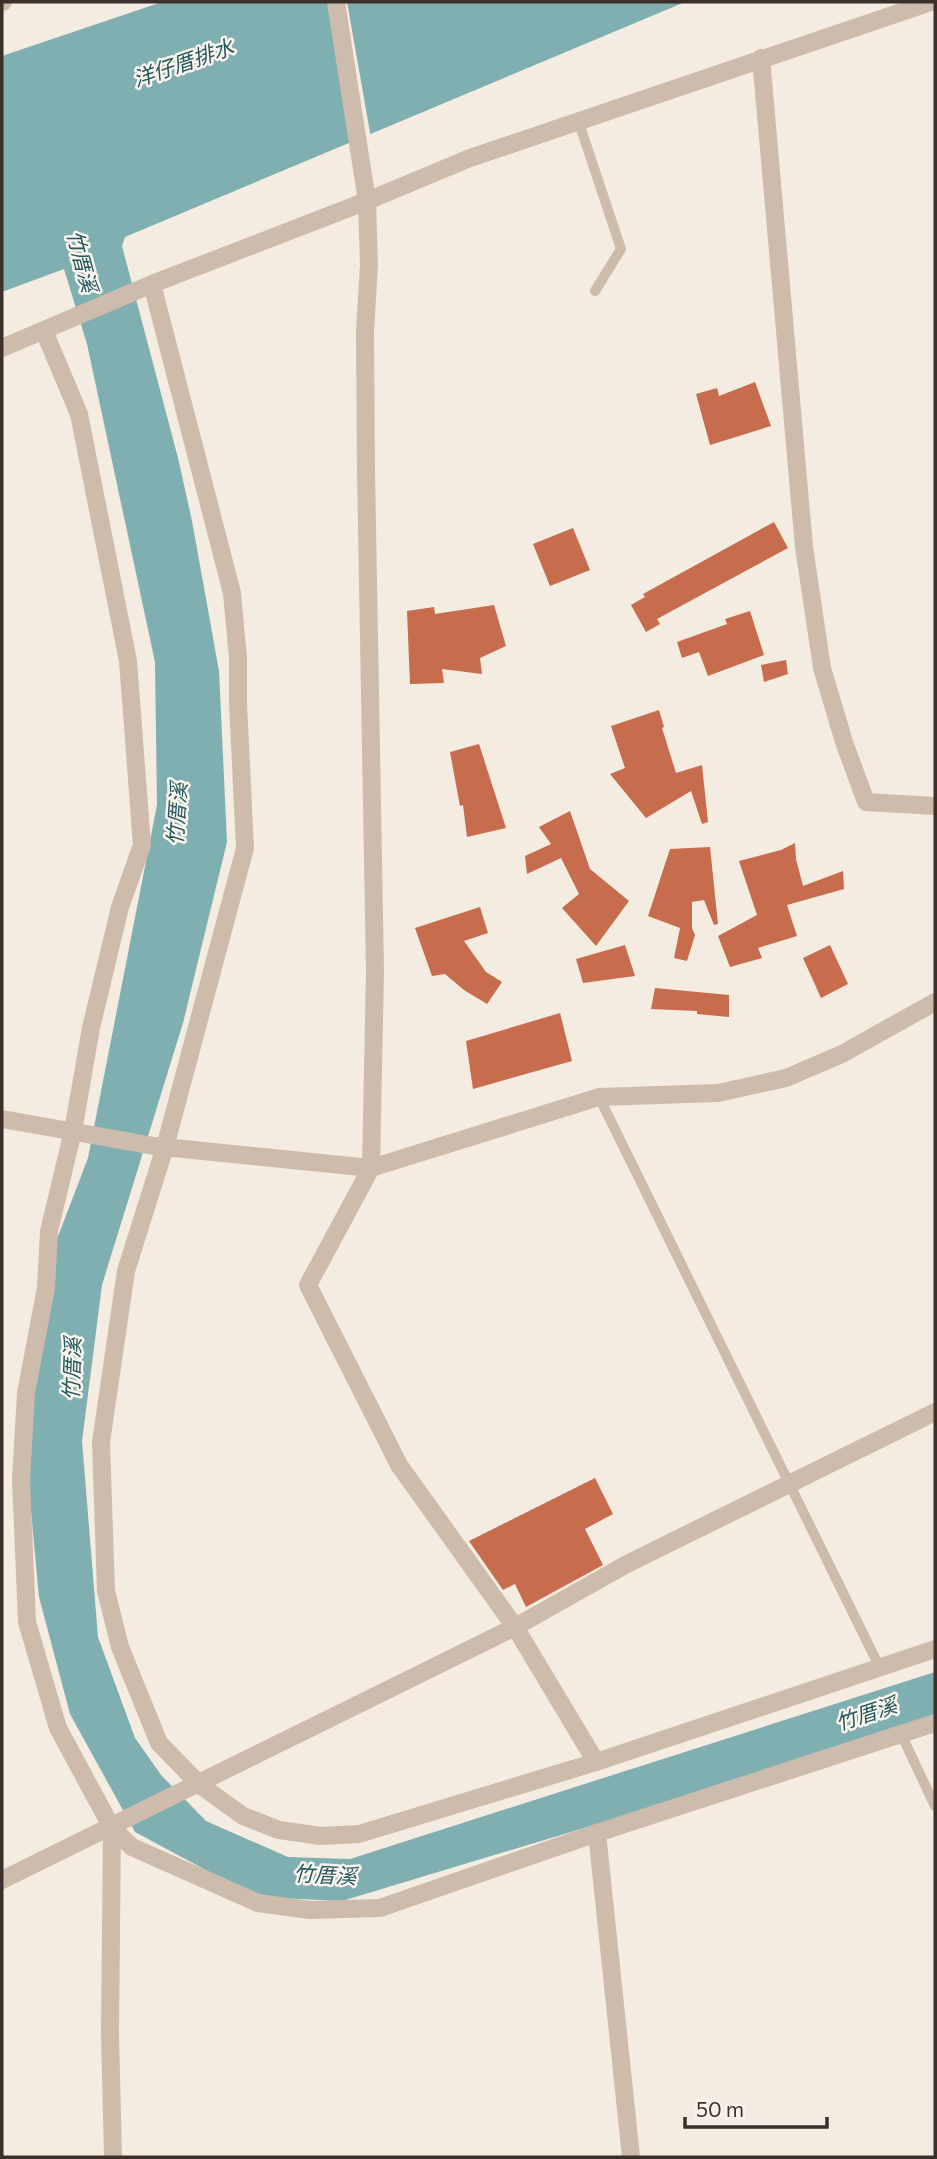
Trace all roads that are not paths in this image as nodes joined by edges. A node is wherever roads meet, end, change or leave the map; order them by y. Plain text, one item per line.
1 (336, 2) edge
2 (931, 2) edge
3 (761, 58) junction
4 (578, 120) junction
5 (367, 201) junction
6 (152, 284) junction
7 (595, 291) dead end
8 (44, 331) junction
9 (2, 348) edge
10 (935, 806) edge
11 (935, 1002) edge
12 (599, 1097) junction
13 (2, 1119) edge
14 (73, 1131) junction
15 (160, 1147) junction
16 (371, 1168) junction
17 (935, 1412) edge
18 (790, 1486) junction
19 (515, 1627) junction
20 (935, 1649) edge
21 (880, 1668) junction
22 (935, 1723) edge
23 (901, 1734) junction
24 (596, 1762) junction
25 (200, 1784) junction
26 (935, 1806) edge
27 (112, 1828) junction
28 (597, 1833) junction
29 (2, 1880) edge
30 (113, 2157) edge
31 (631, 2157) edge

1 - 5 street
2 - 3 street
3 - 4 street
3 - 10 street
4 - 5 street
4 - 7 lane
5 - 6 street
5 - 16 street
6 - 8 street
6 - 15 street
8 - 9 street
8 - 14 street
11 - 12 street
12 - 16 street
12 - 18 lane
13 - 14 street
14 - 15 street
14 - 27 street
15 - 16 street
15 - 25 street
16 - 19 street
17 - 18 street
18 - 19 street
18 - 21 lane
19 - 24 street
19 - 25 street
20 - 21 street
21 - 24 street
22 - 23 street
23 - 26 lane
23 - 28 street
24 - 25 street
25 - 27 street
27 - 28 street
27 - 29 street
27 - 30 street
28 - 31 street

